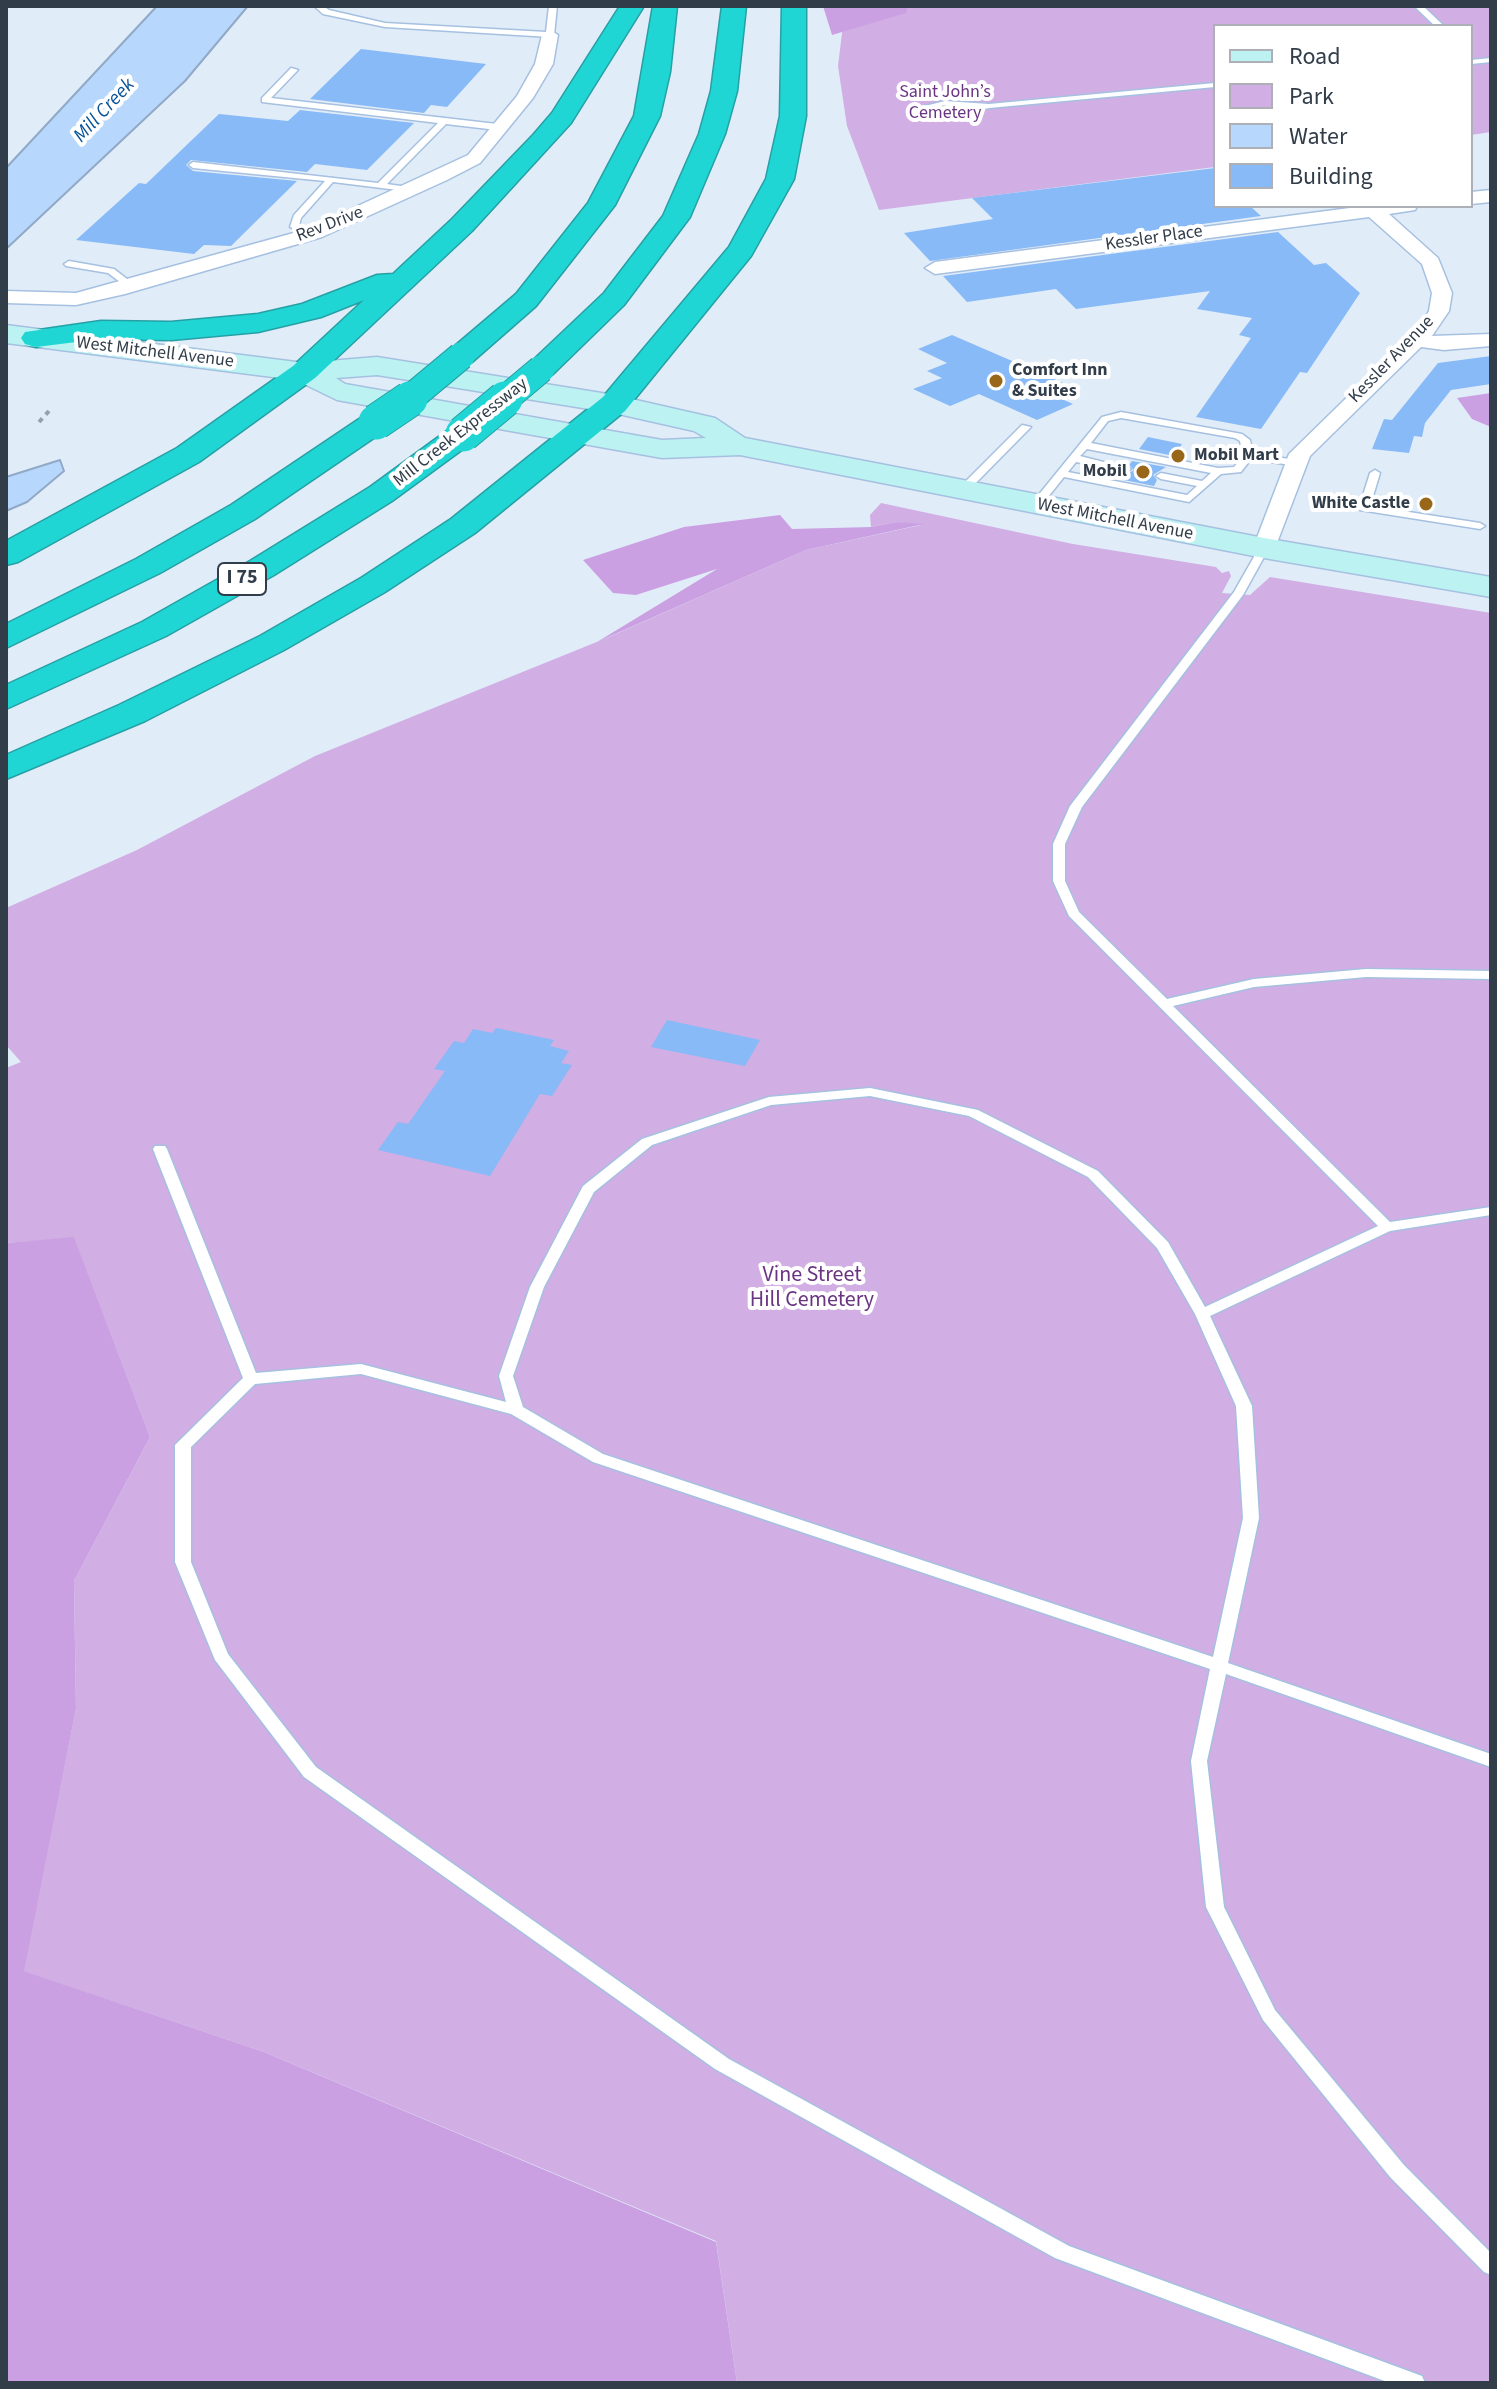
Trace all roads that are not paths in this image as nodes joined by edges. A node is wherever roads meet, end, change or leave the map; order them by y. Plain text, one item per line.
1 (318, 6) edge
2 (553, 6) edge
3 (632, 6) edge
4 (665, 6) edge
5 (734, 6) edge
6 (794, 6) edge
7 (1418, 6) edge
8 (1438, 24) edge
9 (550, 35) junction
10 (1473, 59) edge
11 (1491, 60) edge
12 (294, 70) dead end
13 (1213, 85) edge
14 (989, 106) junction
15 (444, 121) junction
16 (497, 127) junction
17 (193, 165) dead end
18 (331, 179) junction
19 (381, 185) junction
20 (411, 190) junction
21 (1390, 208) edge
22 (1373, 210) junction
23 (315, 233) junction
24 (69, 264) dead end
25 (417, 266) junction
26 (935, 268) dead end
27 (131, 286) junction
28 (9, 298) edge
29 (6, 334) edge
30 (36, 338) junction
31 (1417, 340) junction
32 (1491, 340) edge
33 (304, 372) junction
34 (614, 404) junction
35 (1026, 427) dead end
36 (578, 434) junction
37 (1084, 445) junction
38 (740, 446) junction
39 (1248, 456) junction
40 (1073, 458) junction
41 (1297, 463) junction
42 (1126, 469) dead end
43 (1218, 471) junction
44 (1375, 473) dead end
45 (1063, 474) junction
46 (1161, 476) dead end
47 (1204, 484) junction
48 (962, 491) junction
49 (1036, 505) junction
50 (1480, 526) dead end
51 (1264, 548) junction
52 (6, 555) edge
53 (1491, 587) edge
54 (6, 638) edge
55 (6, 698) edge
56 (6, 768) edge
57 (1491, 975) edge
58 (1164, 1004) junction
59 (160, 1149) dead end
60 (1491, 1211) edge
61 (1387, 1227) junction
62 (1202, 1314) junction
63 (251, 1379) junction
64 (516, 1410) junction
65 (1220, 1666) junction
66 (1491, 1761) edge
67 (1491, 2266) edge
68 (1415, 2383) edge

1 - 9 lane
2 - 9 lane, Rev Drive
3 - 25 highway
4 - 54 highway, I 75, bridge
5 - 55 highway, Mill Creek Expressway / I 75, bridge
6 - 34 highway
7 - 8 lane
9 - 16 street, Rev Drive
10 - 11 lane
12 - 15 lane
13 - 14 lane
14 - 14 lane
15 - 16 lane
15 - 19 lane
16 - 20 street, Rev Drive
17 - 18 lane
18 - 19 lane
18 - 23 lane
19 - 20 lane
20 - 23 street, Rev Drive
21 - 22 street
22 - 26 street, Kessler Place
22 - 31 street, Kessler Avenue
23 - 27 street, Rev Drive
24 - 27 lane
25 - 30 highway
25 - 33 highway
27 - 28 street, Rev Drive
29 - 30 main road, West Mitchell Avenue
30 - 33 main road, West Mitchell Avenue
31 - 32 street
31 - 41 street, Kessler Avenue
33 - 34 main road, West Mitchell Avenue
33 - 36 main road, West Mitchell Avenue
33 - 52 highway
34 - 36 highway
34 - 38 main road, West Mitchell Avenue
35 - 48 lane
36 - 38 main road, West Mitchell Avenue
36 - 56 highway
37 - 39 lane
37 - 40 lane
37 - 43 lane
38 - 48 main road, West Mitchell Avenue
39 - 41 lane
39 - 43 lane
40 - 42 lane
40 - 45 lane
41 - 51 street, Kessler Avenue
43 - 47 lane
44 - 50 lane
45 - 47 lane
45 - 49 lane
46 - 47 lane
48 - 49 main road, West Mitchell Avenue
49 - 51 main road, West Mitchell Avenue
51 - 53 main road, West Mitchell Avenue
51 - 58 lane
57 - 58 lane
58 - 61 lane
59 - 63 lane
60 - 61 lane
61 - 62 lane
62 - 64 lane
62 - 65 lane
63 - 64 lane
63 - 68 lane
64 - 65 lane
65 - 66 lane
65 - 67 lane

